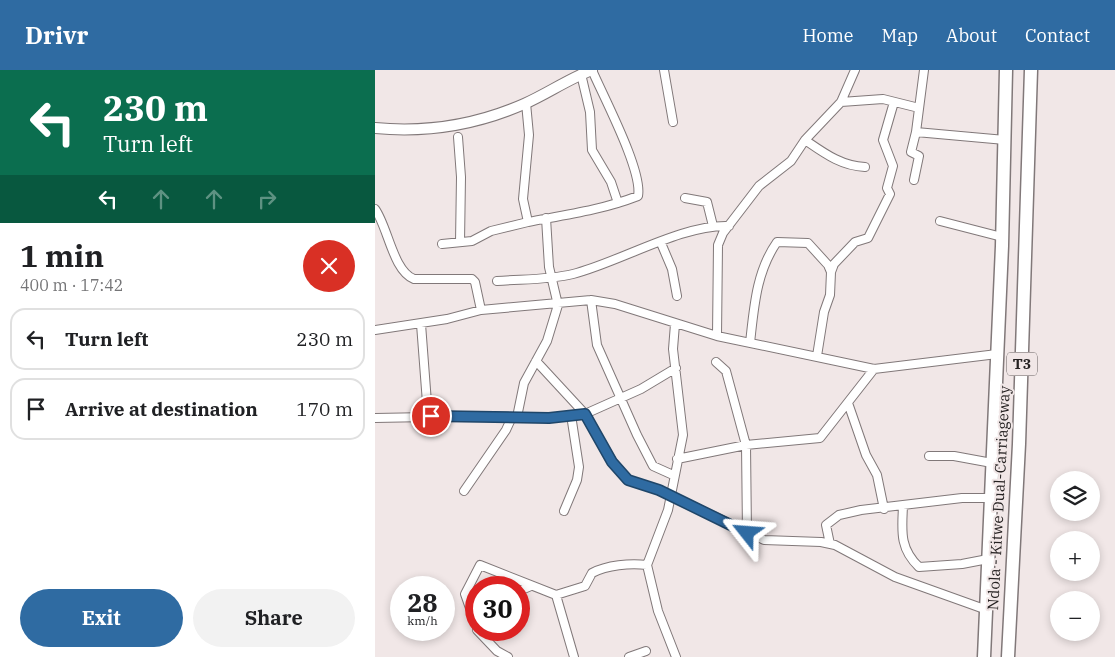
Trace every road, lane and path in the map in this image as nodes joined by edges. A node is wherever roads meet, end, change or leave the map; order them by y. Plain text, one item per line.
1 (592, 70) edge
2 (664, 70) edge
3 (855, 70) edge
4 (924, 70) edge
5 (1006, 70) edge
6 (1031, 70) edge
7 (581, 74) junction
8 (841, 102) junction
9 (894, 102) junction
10 (526, 103) junction
11 (919, 108) junction
12 (673, 122) dead end
13 (375, 128) edge
14 (916, 132) junction
15 (458, 137) dead end
16 (805, 140) junction
17 (1005, 140) junction
18 (865, 167) dead end
19 (914, 180) dead end
20 (685, 198) dead end
21 (618, 203) junction
22 (375, 209) edge
23 (547, 218) junction
24 (940, 220) dead end
25 (528, 222) junction
26 (713, 226) junction
27 (729, 226) junction
28 (1002, 237) junction
29 (460, 242) junction
30 (661, 243) junction
31 (442, 244) dead end
32 (831, 272) junction
33 (551, 276) junction
34 (497, 281) dead end
35 (677, 296) dead end
36 (591, 300) junction
37 (558, 305) junction
38 (481, 310) junction
39 (421, 324) junction
40 (675, 324) junction
41 (375, 330) edge
42 (717, 336) junction
43 (750, 343) junction
44 (997, 354) junction
45 (817, 356) junction
46 (536, 362) junction
47 (715, 362) dead end
48 (676, 368) junction
49 (874, 369) junction
50 (622, 398) junction
51 (848, 403) junction
52 (585, 414) junction
53 (571, 415) junction
54 (428, 416) junction
55 (515, 417) junction
56 (375, 418) edge
57 (746, 445) junction
58 (929, 456) dead end
59 (677, 459) junction
60 (992, 464) junction
61 (673, 475) junction
62 (464, 491) dead end
63 (672, 496) junction
64 (990, 498) junction
65 (903, 506) junction
66 (884, 508) junction
67 (564, 511) dead end
68 (747, 533) junction
69 (829, 544) junction
70 (988, 558) junction
71 (647, 565) junction
72 (474, 576) edge
73 (507, 576) edge
74 (531, 586) edge
75 (556, 595) junction
76 (987, 610) junction
77 (487, 641) edge
78 (646, 651) dead end
79 (508, 657) edge
80 (574, 657) edge
81 (629, 657) edge
82 (676, 657) edge
83 (984, 657) edge
84 (1008, 657) edge

1 - 7 main road
1 - 21 street
2 - 12 street
3 - 8 street
4 - 11 street
5 - 17 highway, Ndola - Kitwe Dual-Carriageway / T3
6 - 84 highway, Ndola - Kitwe Dual-Carriageway / T3
7 - 10 main road
7 - 21 street
8 - 9 street
8 - 16 street
9 - 11 street
9 - 32 street
10 - 13 main road
10 - 25 street
11 - 14 street
14 - 17 street
14 - 19 street
15 - 29 street
16 - 18 street
16 - 27 street
17 - 28 highway, Ndola - Kitwe Dual-Carriageway / T3
20 - 26 street
21 - 23 street
22 - 38 street
23 - 25 street
23 - 33 street
24 - 28 street
25 - 29 street
26 - 27 street
26 - 30 street
27 - 42 street
28 - 44 highway, Ndola - Kitwe Dual-Carriageway / T3
29 - 31 street
30 - 33 street
30 - 35 street
32 - 43 street
32 - 45 street
33 - 34 street
33 - 37 street
36 - 37 street
36 - 40 street
36 - 50 street
37 - 38 street
37 - 46 street
38 - 39 street
39 - 41 street
39 - 54 street
40 - 42 street
40 - 48 street
42 - 43 street
43 - 45 street
44 - 49 street
44 - 60 highway, Ndola - Kitwe Dual-Carriageway / T3
45 - 49 street
46 - 52 street
46 - 55 street
47 - 57 street
48 - 50 street
48 - 59 street
49 - 51 street
50 - 52 street
50 - 61 street
51 - 57 street
51 - 66 street
52 - 53 street
52 - 63 street
53 - 55 street
53 - 67 street
54 - 55 street
54 - 56 street
55 - 62 street
57 - 59 street
57 - 68 street
58 - 60 street
59 - 61 street
60 - 64 highway, Ndola - Kitwe Dual-Carriageway / T3
61 - 63 street
63 - 68 street
63 - 71 street
64 - 65 street
64 - 70 highway, Ndola - Kitwe Dual-Carriageway / T3
65 - 66 street
65 - 70 street
66 - 69 street
68 - 69 street
69 - 76 street
70 - 76 highway, Ndola - Kitwe Dual-Carriageway / T3
71 - 75 street
71 - 82 street
72 - 73 street
74 - 75 street
75 - 80 street
76 - 83 highway, Ndola - Kitwe Dual-Carriageway / T3
77 - 79 street
78 - 81 street

